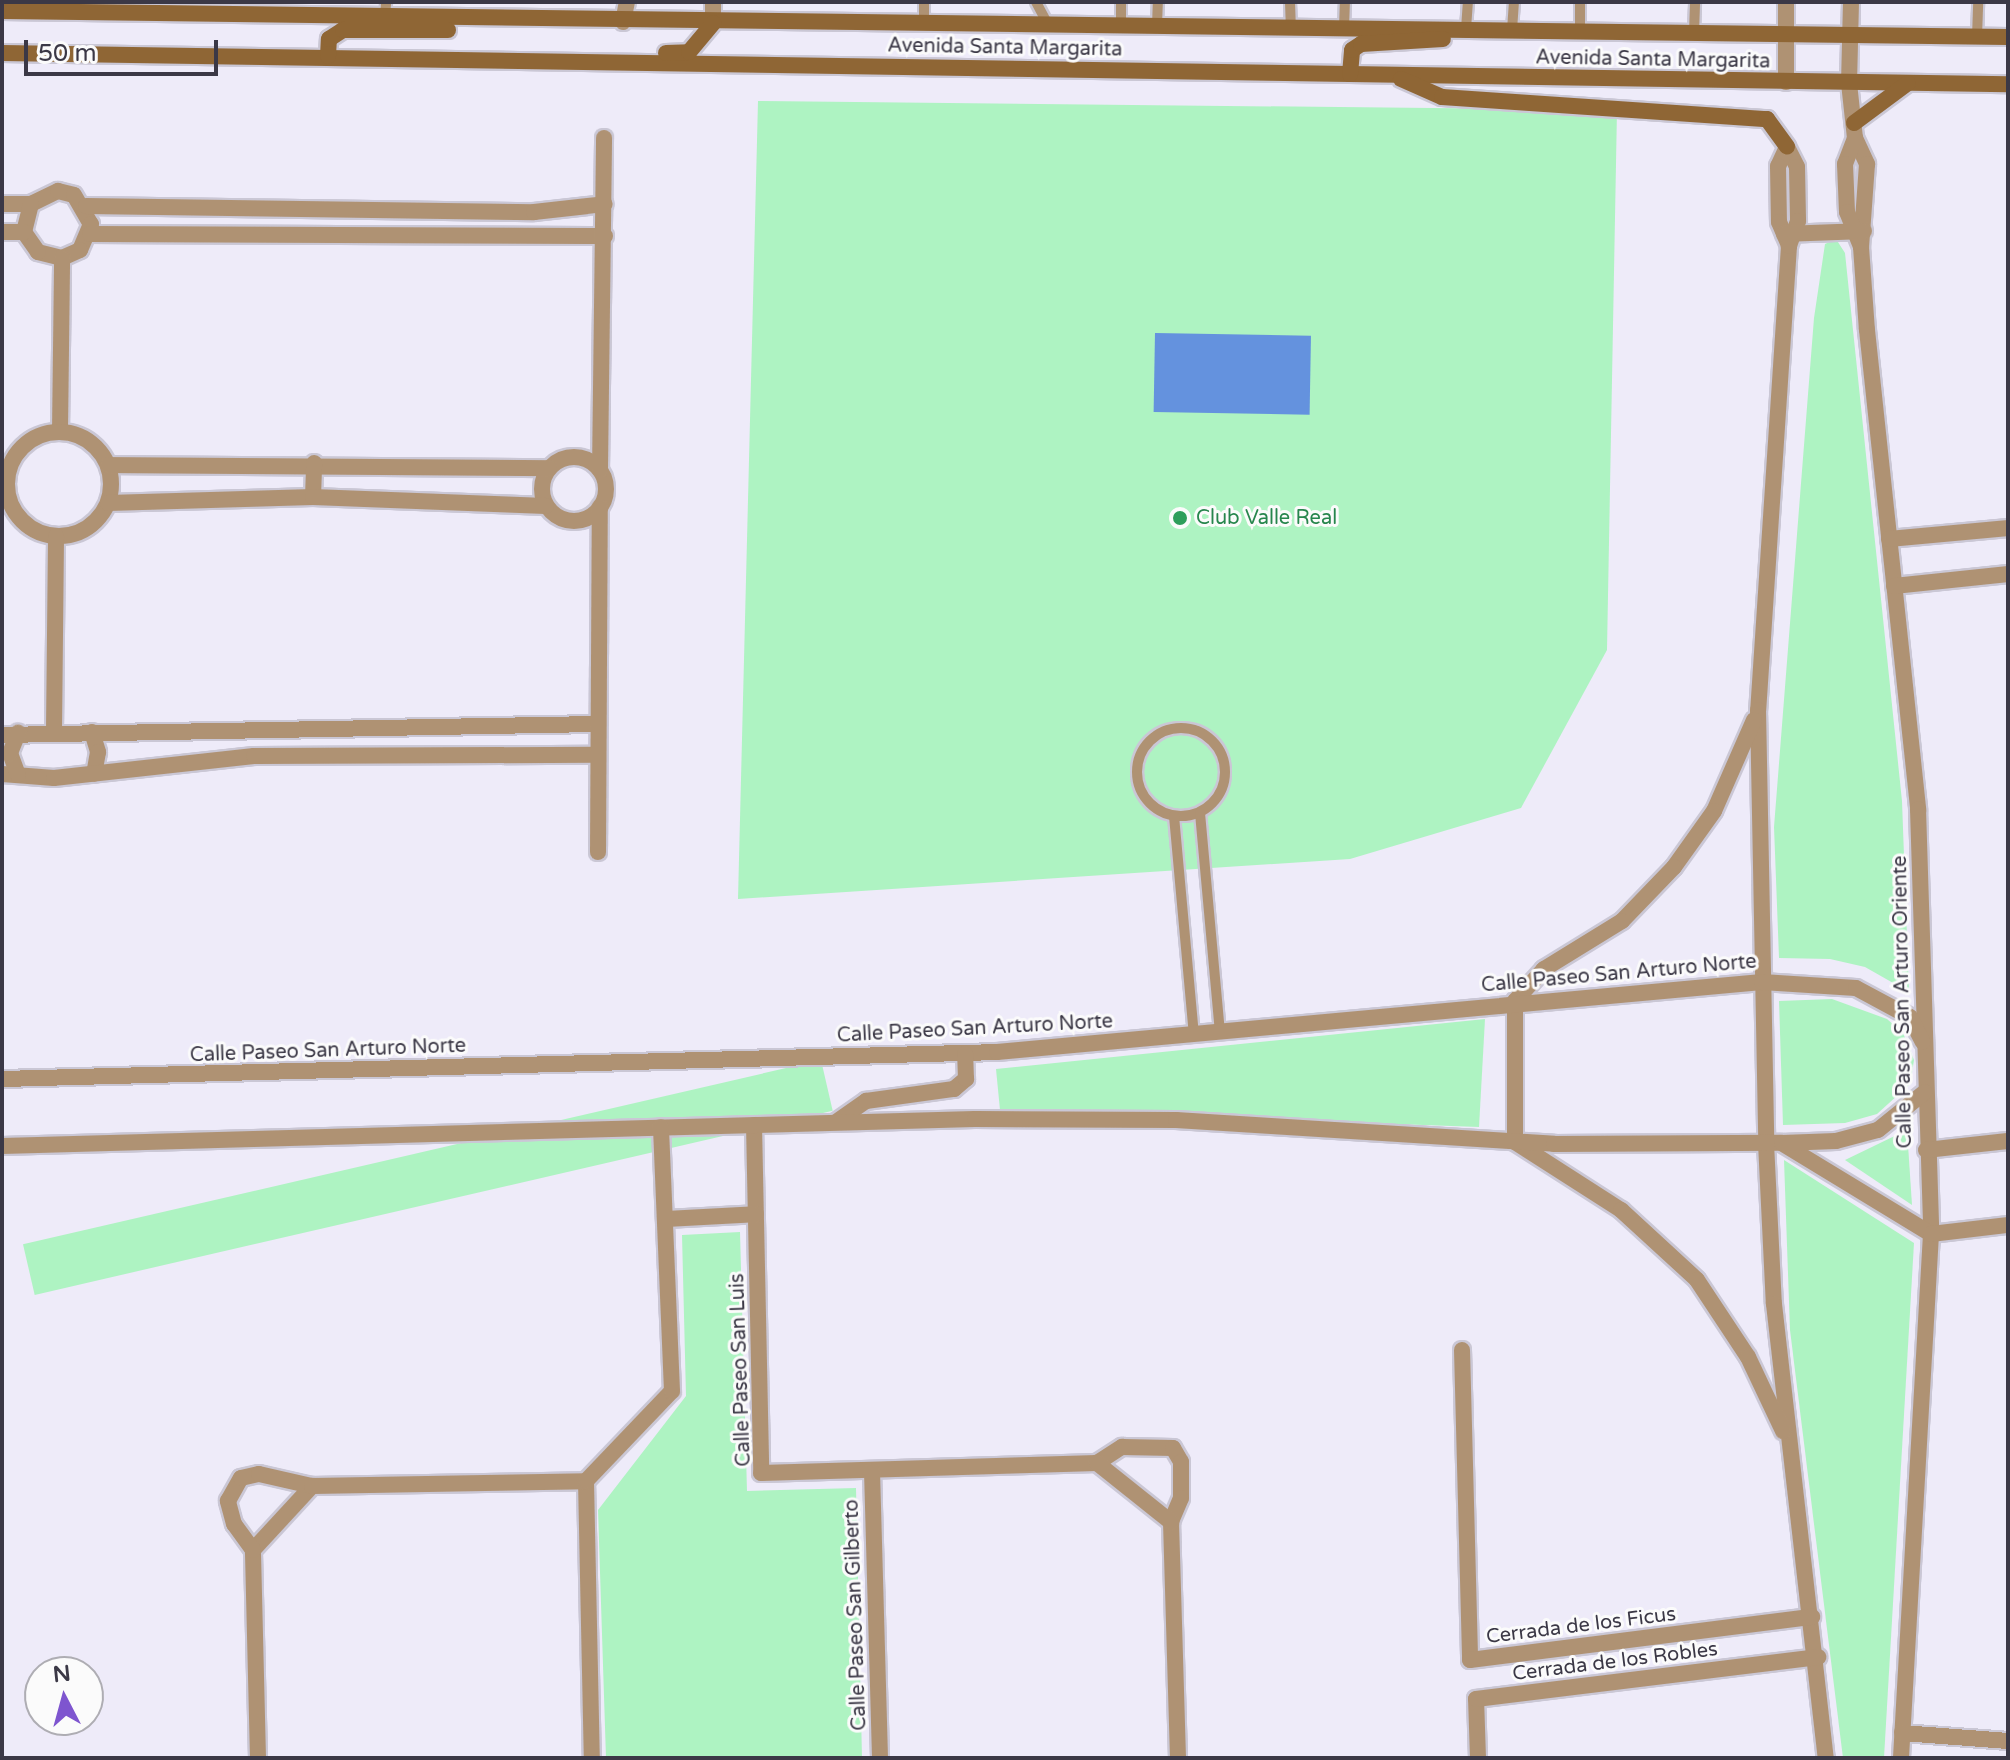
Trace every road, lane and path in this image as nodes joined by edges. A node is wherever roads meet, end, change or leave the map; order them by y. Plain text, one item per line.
1 (458, 2) edge
2 (627, 2) edge
3 (713, 2) edge
4 (924, 2) edge
5 (1036, 2) edge
6 (1121, 2) edge
7 (1158, 2) edge
8 (1290, 2) edge
9 (1345, 2) edge
10 (1468, 2) edge
11 (1514, 2) edge
12 (1580, 2) edge
13 (1695, 2) edge
14 (1786, 2) edge
15 (1851, 2) edge
16 (1978, 2) edge
17 (225, 8) edge
18 (330, 9) edge
19 (386, 10) edge
20 (2, 11) edge
21 (458, 20) junction
22 (489, 21) junction
23 (623, 22) junction
24 (713, 23) junction
25 (924, 24) junction
26 (1049, 26) junction
27 (1121, 26) junction
28 (1157, 26) junction
29 (1291, 27) junction
30 (1344, 28) junction
31 (1466, 29) junction
32 (1512, 30) junction
33 (1580, 31) junction
34 (1694, 33) junction
35 (1787, 34) junction
36 (1852, 35) junction
37 (1977, 37) junction
38 (2008, 37) edge
39 (2, 53) edge
40 (328, 56) junction
41 (557, 61) junction
42 (1350, 74) junction
43 (1392, 75) junction
44 (1786, 82) junction
45 (1849, 83) junction
46 (1908, 83) junction
47 (2008, 84) edge
48 (1855, 130) junction
49 (604, 138) dead end
50 (1787, 147) joint
51 (2, 204) edge
52 (31, 204) junction
53 (605, 204) junction
54 (86, 206) junction
55 (318, 209) junction
56 (2, 232) edge
57 (24, 232) junction
58 (90, 234) junction
59 (318, 236) junction
60 (605, 236) junction
61 (1860, 237) junction
62 (1789, 238) junction
63 (62, 258) junction
64 (60, 431) junction
65 (314, 463) junction
66 (6, 464) edge
67 (108, 465) junction
68 (549, 468) junction
69 (600, 470) junction
70 (313, 497) junction
71 (108, 503) junction
72 (6, 504) edge
73 (546, 506) junction
74 (600, 507) junction
75 (2008, 528) edge
76 (56, 536) junction
77 (1889, 539) junction
78 (2008, 574) edge
79 (1894, 586) junction
80 (1758, 710) junction
81 (595, 724) junction
82 (301, 729) junction
83 (54, 730) junction
84 (92, 732) junction
85 (10, 734) edge
86 (595, 755) junction
87 (300, 756) junction
88 (10, 774) edge
89 (94, 774) junction
90 (1200, 813) junction
91 (1174, 816) junction
92 (598, 852) dead end
93 (1762, 982) junction
94 (1515, 1001) junction
95 (1220, 1034) junction
96 (1194, 1036) junction
97 (1923, 1042) junction
98 (965, 1054) junction
99 (2, 1079) edge
100 (1925, 1092) junction
101 (836, 1122) junction
102 (754, 1125) junction
103 (661, 1127) junction
104 (2008, 1141) edge
105 (1515, 1142) junction
106 (1774, 1143) junction
107 (2, 1146) edge
108 (1926, 1150) junction
109 (756, 1214) junction
110 (665, 1219) junction
111 (2008, 1225) edge
112 (1931, 1234) junction
113 (1462, 1350) dead end
114 (1790, 1447) junction
115 (1097, 1463) junction
116 (872, 1471) junction
117 (586, 1481) junction
118 (312, 1486) junction
119 (1171, 1522) junction
120 (253, 1550) junction
121 (1812, 1617) junction
122 (1818, 1657) junction
123 (1902, 1733) junction
124 (2008, 1741) edge
125 (258, 1758) edge
126 (592, 1758) edge
127 (880, 1758) edge
128 (1178, 1758) edge
129 (1478, 1758) edge
130 (1826, 1758) edge
131 (1901, 1758) edge

1 - 21 lane
2 - 23 street
3 - 24 street
4 - 25 lane
5 - 26 lane
6 - 27 lane
7 - 28 lane
8 - 29 lane
9 - 30 lane
10 - 31 lane
11 - 32 lane
12 - 33 lane
13 - 34 lane
14 - 35 street
15 - 36 street, Calle Paseo San Arturo Oriente
16 - 37 lane
17 - 18 main road, Avenida Santa Margarita
17 - 20 main road, Avenida Santa Margarita
18 - 19 main road, Avenida Santa Margarita
19 - 21 main road, Avenida Santa Margarita
21 - 22 main road, Avenida Santa Margarita
22 - 23 main road, Avenida Santa Margarita
22 - 40 main road
23 - 24 main road, Avenida Santa Margarita
24 - 25 main road, Avenida Santa Margarita
24 - 41 main road
25 - 26 main road, Avenida Santa Margarita
26 - 27 main road, Avenida Santa Margarita
27 - 28 main road, Avenida Santa Margarita
28 - 29 main road, Avenida Santa Margarita
29 - 30 main road, Avenida Santa Margarita
30 - 31 main road, Avenida Santa Margarita
31 - 32 main road, Avenida Santa Margarita
31 - 42 main road
32 - 33 main road, Avenida Santa Margarita
33 - 34 main road, Avenida Santa Margarita
34 - 35 main road, Avenida Santa Margarita
35 - 36 main road, Avenida Santa Margarita
35 - 44 street
36 - 37 main road, Avenida Santa Margarita
36 - 45 street, Calle Paseo San Arturo Oriente
37 - 38 main road, Avenida Santa Margarita
39 - 40 main road, Avenida Santa Margarita
40 - 41 main road, Avenida Santa Margarita
41 - 42 main road, Avenida Santa Margarita
42 - 43 main road, Avenida Santa Margarita
43 - 44 main road, Avenida Santa Margarita
43 - 50 main road
44 - 45 main road, Avenida Santa Margarita
45 - 46 main road, Avenida Santa Margarita
45 - 48 street, Calle Paseo San Arturo Oriente
46 - 47 main road, Avenida Santa Margarita
46 - 48 main road
48 - 61 street, Calle Paseo San Arturo Oriente
49 - 53 street
50 - 62 street
51 - 52 street
52 - 54 street
52 - 57 street
53 - 55 street
53 - 60 street
54 - 55 street
54 - 58 street
55 - 59 street
56 - 57 street
57 - 63 street
58 - 59 street
58 - 63 street
59 - 60 street
60 - 69 street
61 - 62 street
61 - 77 street, Calle Paseo San Arturo Oriente
62 - 80 street
63 - 64 street
64 - 66 street
64 - 67 street
65 - 67 street
65 - 68 street
65 - 70 street
66 - 72 street
67 - 71 street
68 - 69 street
68 - 73 street
69 - 74 street
70 - 71 street
70 - 73 street
71 - 76 street
72 - 76 street
73 - 74 street
74 - 81 street
75 - 77 street
76 - 83 street
77 - 79 street, Calle Paseo San Arturo Oriente
78 - 79 street
79 - 97 street, Calle Paseo San Arturo Oriente
80 - 93 street
80 - 94 street
81 - 82 street
81 - 86 street
82 - 84 street
82 - 87 street
83 - 84 street
83 - 85 street
84 - 89 street
85 - 88 street
86 - 87 street
86 - 92 street
87 - 89 street
88 - 89 street
90 - 91 lane
90 - 91 lane
90 - 95 lane
91 - 96 lane
93 - 94 street, Calle Paseo San Arturo Norte
93 - 97 street, Calle Paseo San Arturo Norte
93 - 106 street
94 - 95 street, Calle Paseo San Arturo Norte
94 - 105 street
95 - 96 street, Calle Paseo San Arturo Norte
96 - 98 street, Calle Paseo San Arturo Norte
97 - 100 street, Calle Paseo San Arturo Oriente
98 - 99 street, Calle Paseo San Arturo Norte
98 - 101 street
100 - 106 street
100 - 108 street, Calle Paseo San Arturo Oriente
101 - 102 street
101 - 105 street
102 - 103 street
102 - 109 street, Calle Paseo San Luis
103 - 107 street
103 - 110 street
104 - 108 street
105 - 106 street
105 - 114 street
106 - 112 street
106 - 114 street
108 - 112 street, Calle Paseo San Arturo Oriente
109 - 110 street
109 - 116 street, Calle Paseo San Luis
110 - 117 street
111 - 112 street
112 - 123 street, Calle Paseo San Arturo Oriente
113 - 121 street, Cerrada de los Ficus
114 - 121 street
115 - 116 street, Calle Paseo San Luis
115 - 119 street
115 - 119 street, Calle Paseo San Luis
116 - 127 street, Calle Paseo San Gilberto
117 - 118 street
117 - 126 street
118 - 120 street
118 - 120 street
119 - 128 street, Calle Paseo San Luis
120 - 125 street
121 - 122 street
122 - 129 street, Cerrada de los Robles
122 - 130 street
123 - 124 street
123 - 131 street, Calle Paseo San Arturo Oriente

